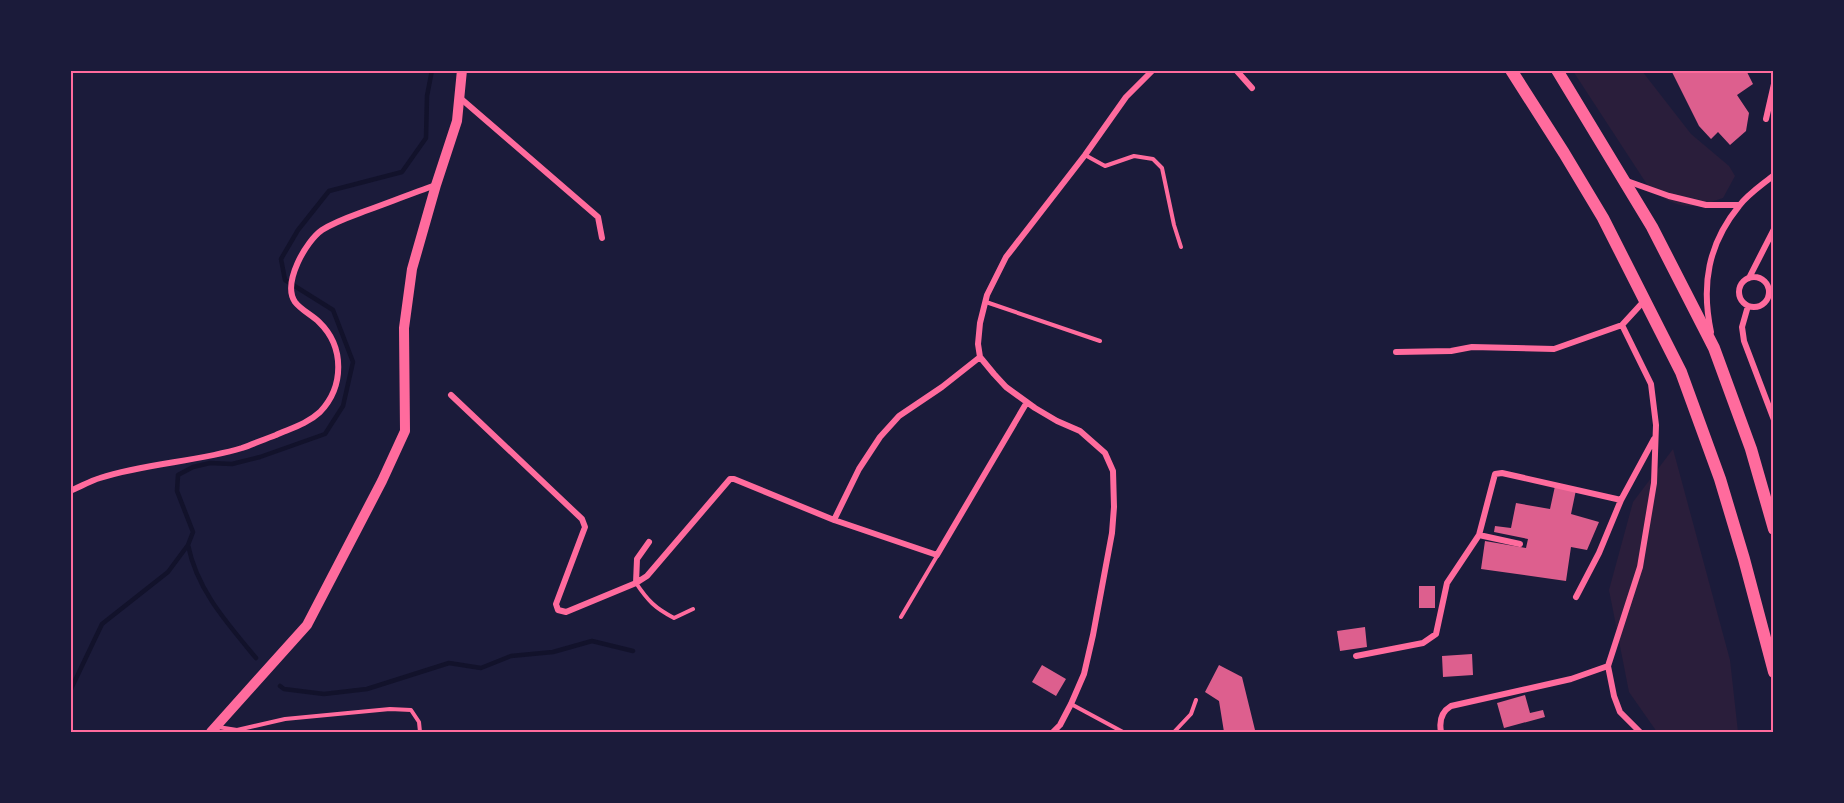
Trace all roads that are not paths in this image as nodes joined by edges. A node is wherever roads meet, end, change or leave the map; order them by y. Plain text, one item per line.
1 (462, 70) edge
2 (1154, 70) edge
3 (1236, 70) edge
4 (1511, 70) edge
5 (1557, 70) edge
6 (1773, 84) edge
7 (1252, 88) dead end
8 (459, 97) junction
9 (1766, 119) dead end
10 (1085, 155) junction
11 (1773, 175) edge
12 (1625, 180) junction
13 (436, 185) junction
14 (1739, 205) junction
15 (1773, 229) edge
16 (602, 238) dead end
17 (1181, 247) dead end
18 (1749, 278) junction
19 (1645, 300) junction
20 (985, 302) junction
21 (1748, 306) junction
22 (1622, 326) junction
23 (1100, 341) dead end
24 (1714, 348) junction
25 (1396, 352) dead end
26 (980, 357) junction
27 (451, 395) dead end
28 (1027, 402) junction
29 (1773, 420) edge
30 (1656, 436) junction
31 (70, 491) edge
32 (1621, 500) junction
33 (834, 520) junction
34 (1773, 529) edge
35 (1479, 535) junction
36 (649, 542) dead end
37 (1520, 544) dead end
38 (937, 555) junction
39 (636, 583) junction
40 (1576, 597) dead end
41 (693, 609) dead end
42 (901, 617) dead end
43 (1356, 656) dead end
44 (1608, 666) junction
45 (1773, 672) edge
46 (1196, 700) dead end
47 (1071, 705) junction
48 (214, 730) edge
49 (420, 732) edge
50 (1053, 732) edge
51 (1124, 732) edge
52 (1174, 732) edge
53 (1441, 732) edge
54 (1640, 732) edge

1 - 8 main road
2 - 10 street
3 - 7 street
4 - 19 highway
5 - 12 highway
6 - 9 street
8 - 13 main road
8 - 16 street
10 - 17 lane
10 - 20 street
11 - 14 street
12 - 14 street
12 - 24 highway
13 - 31 street
13 - 48 main road
14 - 24 street
15 - 18 street
18 - 21 street
18 - 21 street
19 - 22 street
19 - 45 highway
20 - 23 lane
20 - 26 street
21 - 29 street
22 - 25 street
22 - 30 street
24 - 34 highway
26 - 28 street
26 - 33 street
27 - 39 street
28 - 38 street
28 - 47 street
30 - 32 street
30 - 44 street
32 - 35 street
32 - 40 street
33 - 38 street
33 - 39 street
35 - 37 street
35 - 43 street
36 - 39 street
38 - 42 lane
39 - 41 lane
44 - 53 street
44 - 54 street
46 - 52 lane
47 - 50 street
47 - 51 lane
48 - 49 lane

